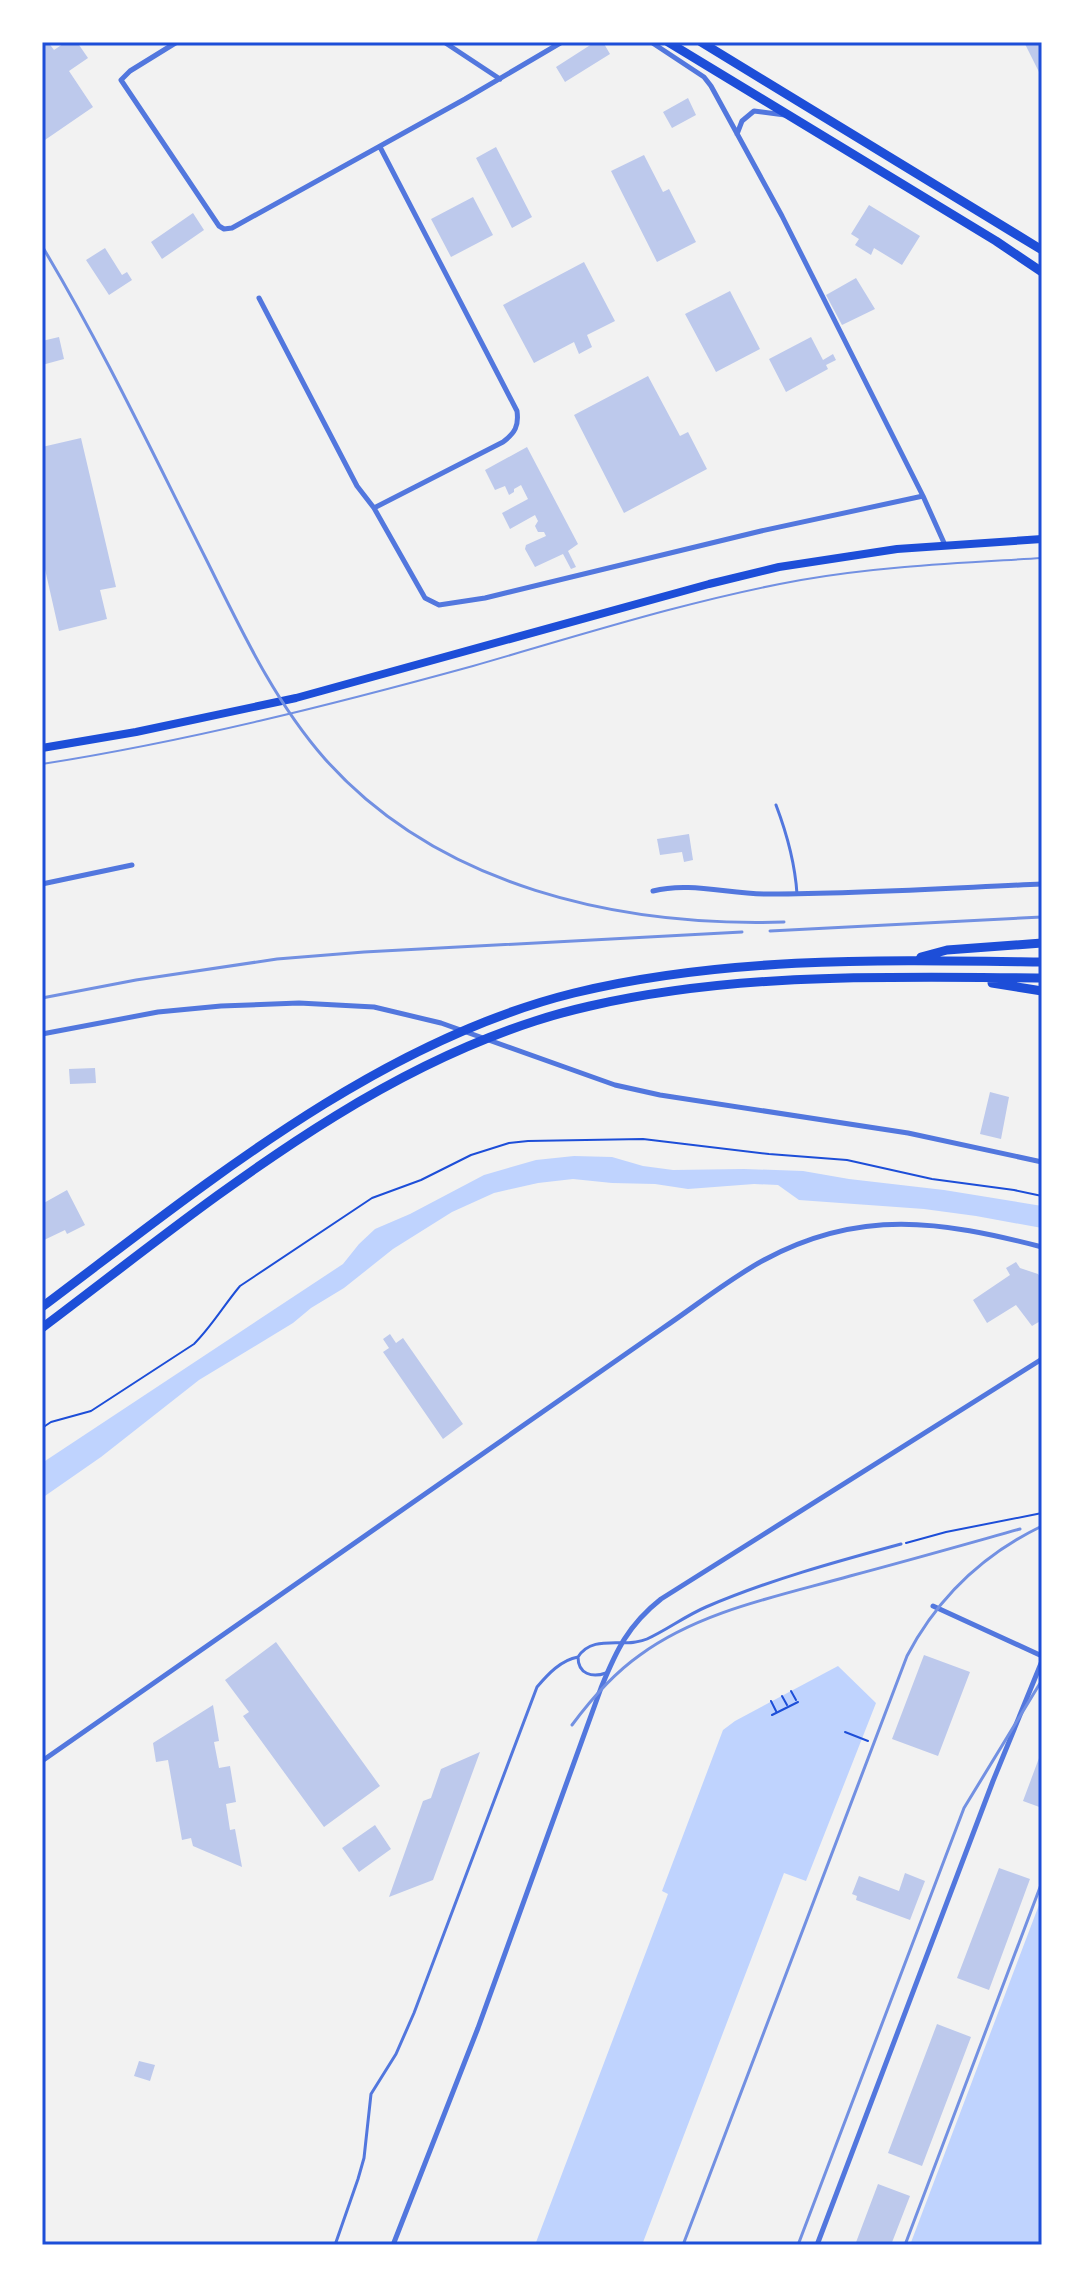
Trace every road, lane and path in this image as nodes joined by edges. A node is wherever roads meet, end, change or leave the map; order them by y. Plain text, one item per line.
1 (177, 42) edge
2 (444, 42) edge
3 (562, 42) edge
4 (651, 42) edge
5 (668, 42) edge
6 (701, 42) edge
7 (500, 79) junction
8 (786, 115) junction
9 (737, 135) junction
10 (380, 147) junction
11 (1042, 250) edge
12 (1042, 272) edge
13 (259, 298) dead end
14 (923, 496) junction
15 (374, 508) junction
16 (1042, 539) edge
17 (945, 545) junction
18 (42, 748) edge
19 (776, 805) dead end
20 (132, 865) dead end
21 (42, 884) edge
22 (1042, 884) edge
23 (653, 891) dead end
24 (797, 894) junction
25 (1042, 943) edge
26 (910, 960) junction
27 (1042, 962) edge
28 (961, 978) junction
29 (1042, 978) edge
30 (1042, 991) edge
31 (42, 1034) edge
32 (1042, 1162) edge
33 (1042, 1196) edge
34 (1042, 1247) edge
35 (42, 1307) edge
36 (42, 1328) edge
37 (1041, 1363) edge
38 (42, 1428) edge
39 (1042, 1513) edge
40 (901, 1544) joint
41 (933, 1606) dead end
42 (621, 1644) junction
43 (578, 1657) junction
44 (1042, 1659) edge
45 (607, 1673) junction
46 (791, 1691) dead end
47 (782, 1696) dead end
48 (771, 1701) dead end
49 (788, 1707) junction
50 (777, 1713) junction
51 (772, 1715) dead end
52 (845, 1732) dead end
53 (868, 1741) dead end
54 (42, 1761) edge
55 (335, 2245) edge
56 (393, 2245) edge
57 (817, 2245) edge

1 - 10 street
2 - 7 street
3 - 7 street
4 - 9 street
5 - 8 main road
6 - 11 main road
7 - 10 street
8 - 9 street
8 - 12 main road
9 - 14 street
10 - 15 street
13 - 15 street
14 - 15 street
14 - 17 street
16 - 17 main road
17 - 18 main road
19 - 24 lane
20 - 21 street
22 - 24 street
23 - 24 street
25 - 26 main road
26 - 27 main road
26 - 35 main road
28 - 29 main road
28 - 30 main road
28 - 36 main road
31 - 32 street
33 - 38 path
34 - 54 street
37 - 42 street
39 - 40 path
40 - 42 lane
41 - 44 street
42 - 43 lane
42 - 45 street
43 - 45 lane
43 - 55 lane
44 - 57 street
45 - 56 street
46 - 49 path
47 - 49 path
48 - 50 path
49 - 50 path
50 - 51 path
52 - 53 path

